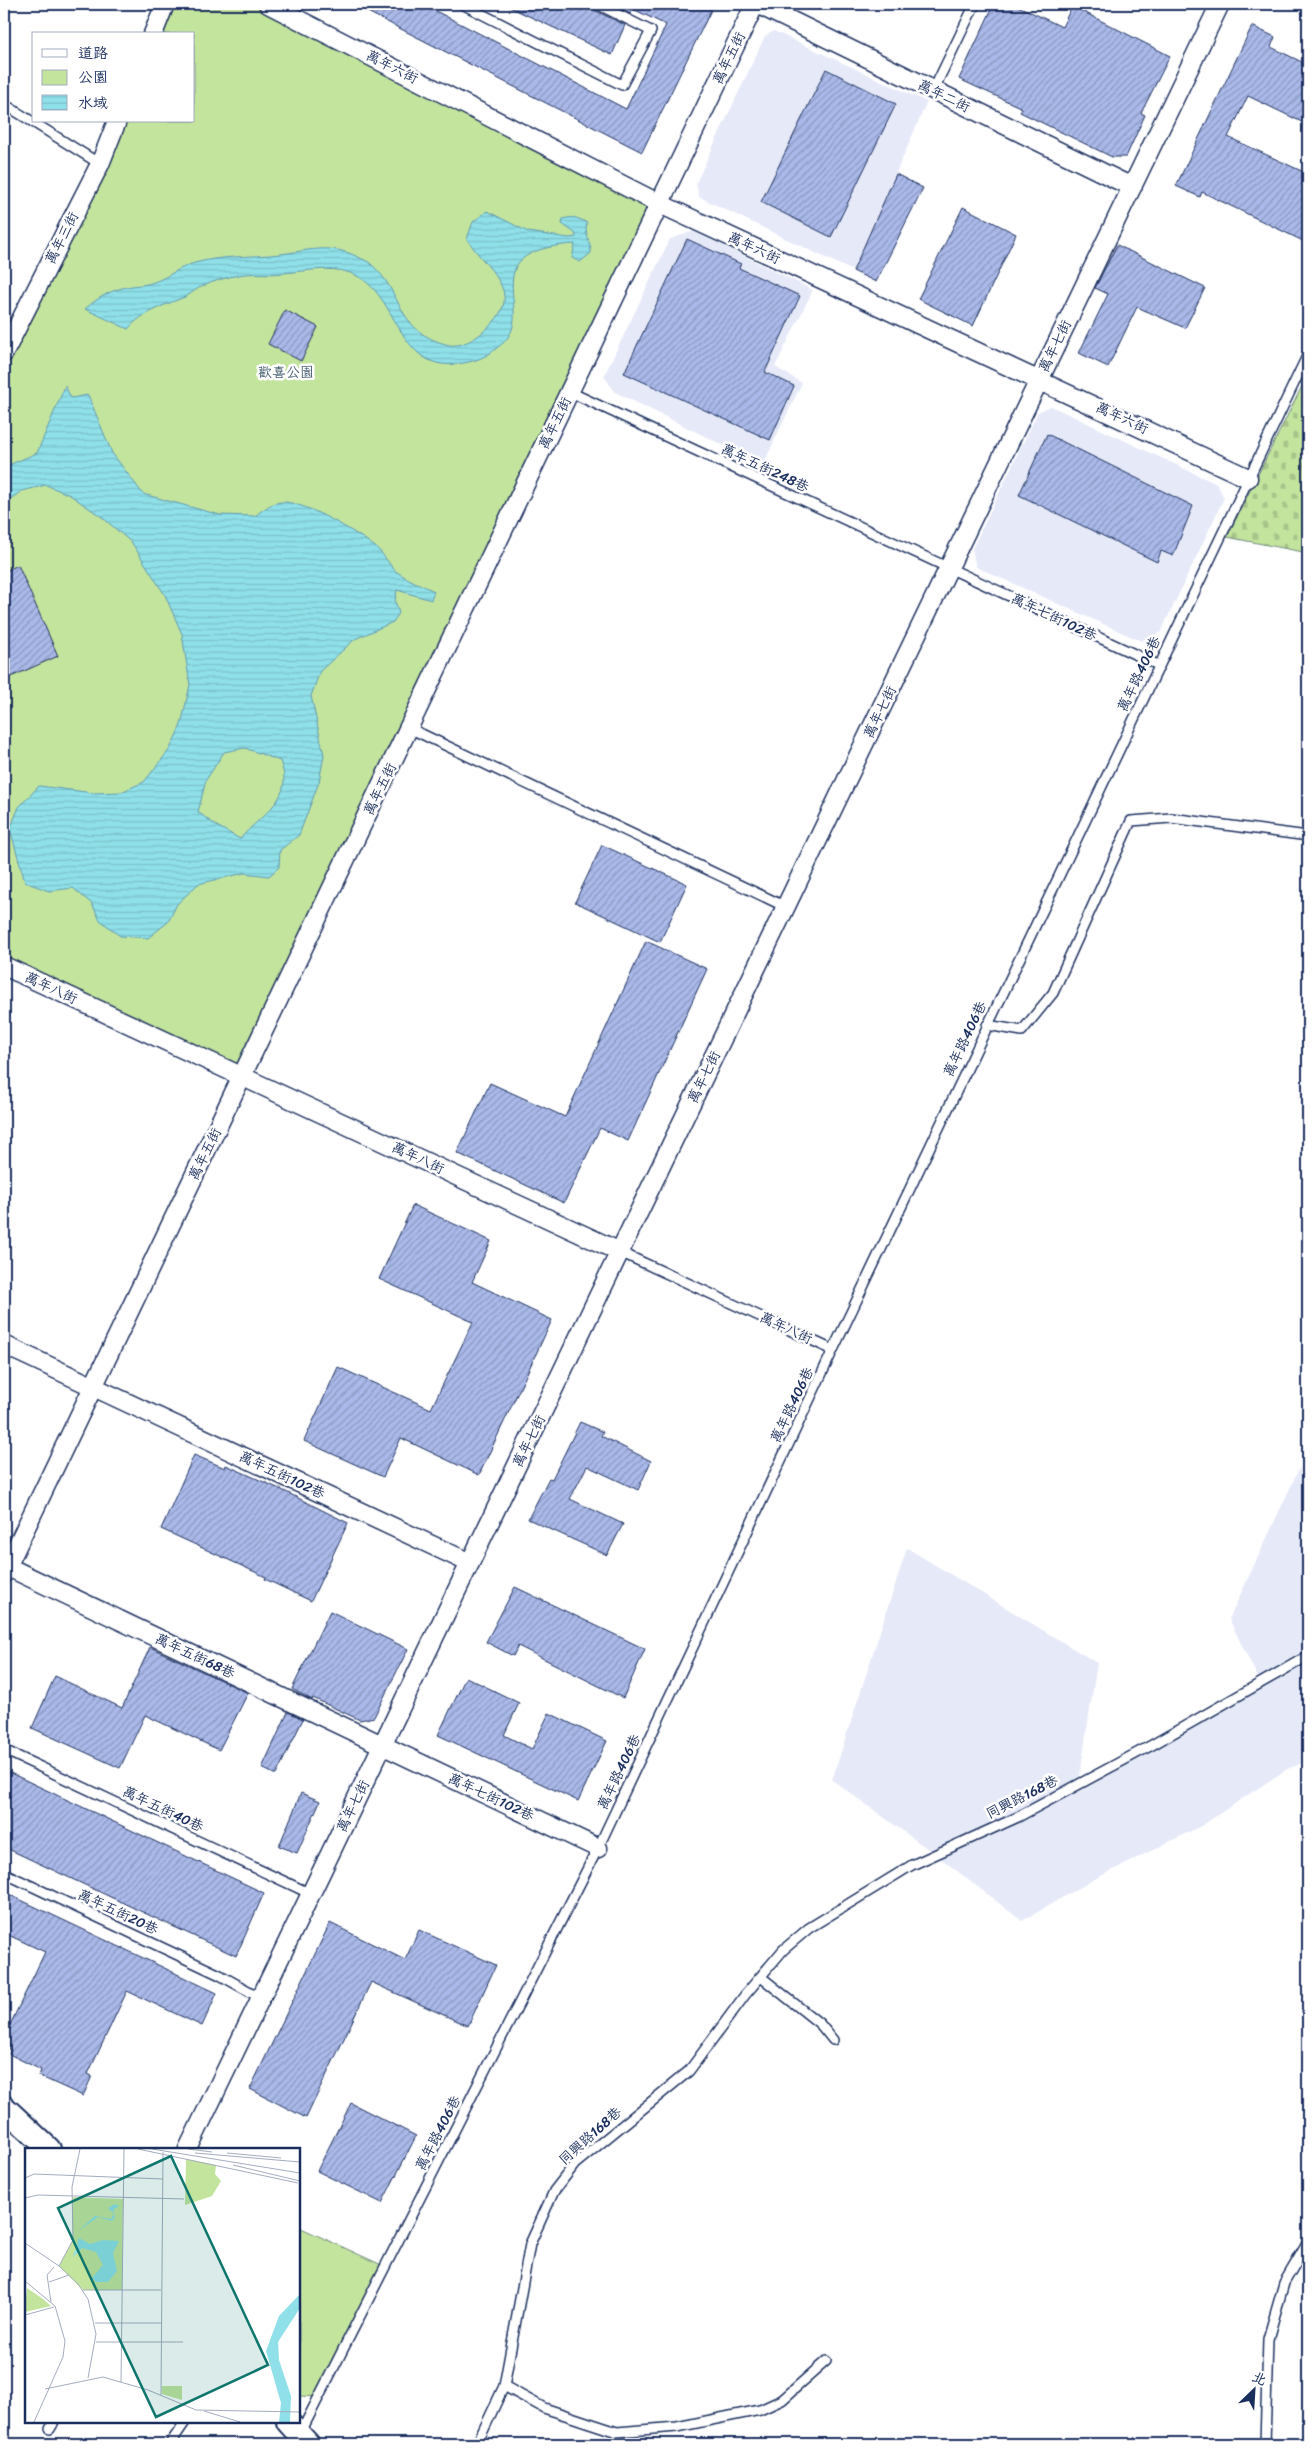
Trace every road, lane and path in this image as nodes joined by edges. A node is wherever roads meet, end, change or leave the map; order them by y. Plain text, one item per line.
1 (165, 4) edge
2 (268, 4) edge
3 (462, 4) edge
4 (597, 4) edge
5 (756, 4) edge
6 (975, 4) edge
7 (1220, 4) edge
8 (154, 32) edge
9 (933, 91) junction
10 (4, 104) edge
11 (32, 122) edge
12 (33, 122) edge
13 (117, 122) edge
14 (100, 164) junction
15 (1132, 187) junction
16 (658, 203) junction
17 (4, 353) edge
18 (1308, 354) edge
19 (1039, 380) junction
20 (570, 392) junction
21 (1248, 478) junction
22 (949, 568) junction
23 (1158, 665) junction
24 (409, 728) junction
25 (1308, 836) edge
26 (786, 907) junction
27 (4, 966) edge
28 (987, 1025) junction
29 (242, 1076) junction
30 (620, 1252) junction
31 (4, 1344) edge
32 (833, 1350) junction
33 (93, 1387) junction
34 (470, 1563) junction
35 (5, 1568) edge
36 (1308, 1656) edge
37 (383, 1745) junction
38 (4, 1750) edge
39 (598, 1848) junction
40 (4, 1873) edge
41 (311, 1894) junction
42 (761, 1977) junction
43 (261, 1998) junction
44 (833, 2040) dead end
45 (4, 2107) edge
46 (48, 2148) edge
47 (188, 2148) edge
48 (1308, 2242) edge
49 (826, 2361) dead end
50 (504, 2386) junction
51 (184, 2423) edge
52 (299, 2434) edge
53 (170, 2444) edge
54 (477, 2444) edge
55 (1265, 2444) edge

1 - 8 street
2 - 16 street, 萬年六街
3 - 4 lane
5 - 9 street, 萬年二街
5 - 16 street, 萬年五街
6 - 9 lane
7 - 15 street, 萬年七街
9 - 15 street, 萬年二街
10 - 11 lane
12 - 14 lane
13 - 14 street, 萬年三街
14 - 17 street, 萬年三街
15 - 19 street, 萬年七街
16 - 19 street, 萬年六街
16 - 20 street, 萬年五街
18 - 21 lane, 萬年路406巷
19 - 21 street, 萬年六街
19 - 22 street, 萬年七街
20 - 22 lane, 萬年五街248巷
20 - 24 street, 萬年五街
21 - 23 lane, 萬年路406巷
22 - 23 lane, 萬年七街102巷
22 - 26 street, 萬年七街
23 - 28 lane, 萬年路406巷
24 - 26 lane
24 - 29 street, 萬年五街
25 - 28 lane
26 - 30 street, 萬年七街
27 - 29 street, 萬年八街
28 - 32 lane, 萬年路406巷
29 - 30 street, 萬年八街
29 - 33 street, 萬年五街
30 - 32 lane, 萬年八街
30 - 34 street, 萬年七街
31 - 33 street, 萬年五街102巷
32 - 39 lane, 萬年路406巷
33 - 34 street, 萬年五街102巷
33 - 35 street, 萬年五街
34 - 37 street, 萬年七街
35 - 37 street, 萬年五街68巷
36 - 42 lane, 同興路168巷
37 - 39 street, 萬年七街102巷
37 - 41 street, 萬年七街
38 - 41 lane, 萬年五街40巷
39 - 52 lane, 萬年路406巷
40 - 43 lane, 萬年五街20巷
41 - 43 street, 萬年七街
42 - 44 lane
42 - 50 lane, 同興路168巷
43 - 47 street, 萬年七街
45 - 46 street
48 - 55 lane
49 - 50 lane
50 - 54 lane, 同興路168巷
51 - 53 lane

